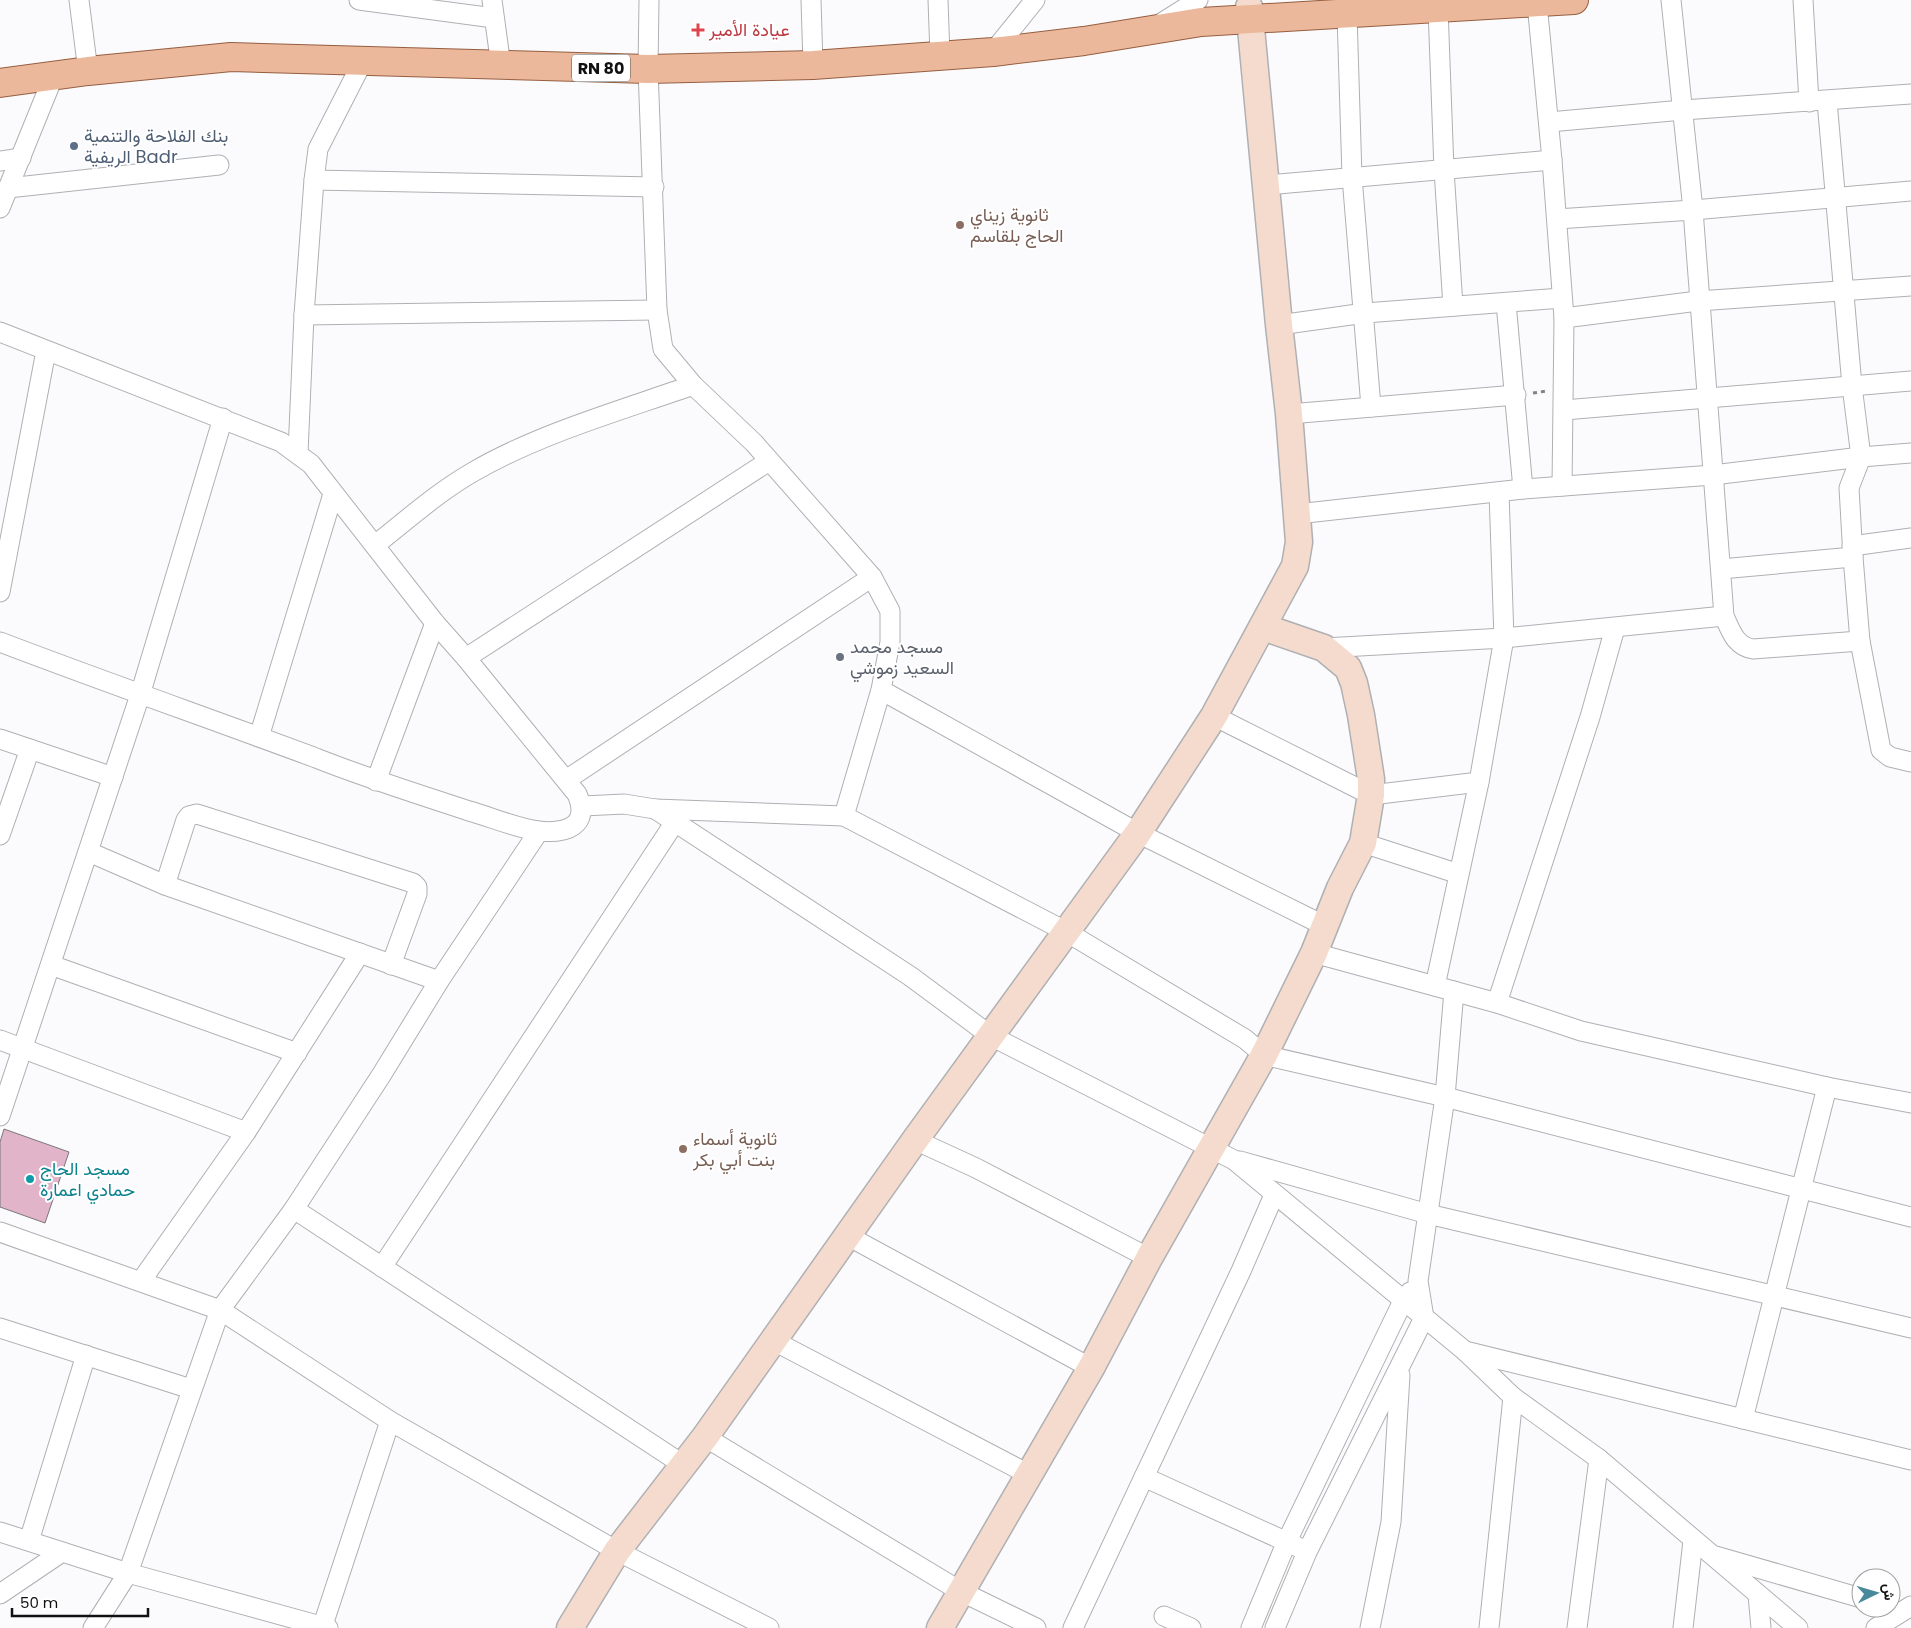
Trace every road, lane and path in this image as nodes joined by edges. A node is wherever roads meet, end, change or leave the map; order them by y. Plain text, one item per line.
1 (79, 0) edge
2 (359, 0) edge
3 (470, 0) edge
4 (649, 0) edge
5 (811, 0) edge
6 (938, 0) edge
7 (1300, 0) edge
8 (1574, 0) edge
9 (1671, 0) edge
10 (1804, 0) edge
11 (1537, 3) junction
12 (1029, 5) edge
13 (1438, 8) junction
14 (489, 11) edge
15 (1200, 11) edge
16 (1250, 14) junction
17 (1346, 14) junction
18 (993, 52) junction
19 (940, 56) junction
20 (364, 59) junction
21 (813, 65) junction
22 (501, 66) junction
23 (648, 69) junction
24 (88, 70) junction
25 (54, 75) junction
26 (0, 83) edge
27 (1911, 94) edge
28 (1818, 102) junction
29 (1683, 110) junction
30 (1549, 122) junction
31 (21, 158) junction
32 (1552, 160) junction
33 (0, 161) edge
34 (219, 165) dead end
35 (1444, 170) junction
36 (1352, 177) junction
37 (314, 180) junction
38 (1267, 185) junction
39 (654, 187) junction
40 (8, 188) junction
41 (1911, 191) edge
42 (1834, 198) junction
43 (0, 208) edge
44 (1693, 210) junction
45 (1557, 219) junction
46 (1911, 286) edge
47 (1844, 292) junction
48 (1562, 298) junction
49 (1698, 301) junction
50 (1506, 304) junction
51 (1453, 306) junction
52 (657, 310) junction
53 (1365, 313) junction
54 (304, 315) junction
55 (1564, 318) junction
56 (1279, 325) junction
57 (0, 332) edge
58 (46, 350) junction
59 (1911, 381) edge
60 (693, 384) junction
61 (1852, 386) junction
62 (1516, 395) junction
63 (1707, 397) junction
64 (1371, 407) junction
65 (1564, 410) junction
66 (1289, 414) junction
67 (223, 418) junction
68 (298, 453) junction
69 (1911, 453) edge
70 (1861, 457) junction
71 (769, 461) junction
72 (1713, 475) junction
73 (1562, 486) junction
74 (1524, 490) junction
75 (1500, 492) junction
76 (333, 494) junction
77 (1297, 514) junction
78 (1911, 538) edge
79 (375, 545) junction
80 (1852, 551) junction
81 (1721, 570) junction
82 (872, 577) junction
83 (0, 592) edge
84 (1724, 616) junction
85 (434, 623) junction
86 (1263, 627) junction
87 (1615, 628) junction
88 (1504, 638) junction
89 (1860, 641) junction
90 (0, 642) edge
91 (1324, 648) junction
92 (466, 658) junction
93 (881, 690) junction
94 (140, 695) junction
95 (1214, 716) junction
96 (260, 737) junction
97 (0, 739) edge
98 (30, 749) junction
99 (1911, 762) edge
100 (113, 778) junction
101 (566, 780) junction
102 (376, 781) junction
103 (1479, 782) junction
104 (1371, 795) junction
105 (583, 806) junction
106 (655, 808) junction
107 (844, 816) junction
108 (675, 822) junction
109 (539, 831) junction
110 (1138, 833) junction
111 (0, 835) edge
112 (1363, 842) junction
113 (89, 852) junction
114 (1459, 874) junction
115 (165, 885) junction
116 (1325, 926) junction
117 (1065, 931) junction
118 (360, 953) junction
119 (1314, 953) junction
120 (391, 964) junction
121 (51, 966) junction
122 (439, 981) junction
123 (1435, 986) junction
124 (1454, 991) junction
125 (1497, 1002) junction
126 (991, 1036) junction
127 (0, 1040) edge
128 (24, 1048) junction
129 (297, 1053) junction
130 (1264, 1056) junction
131 (1826, 1087) junction
132 (1445, 1097) junction
133 (1911, 1103) edge
134 (0, 1116) edge
135 (246, 1132) junction
136 (915, 1140) junction
137 (1210, 1149) junction
138 (1234, 1160) junction
139 (1803, 1189) junction
140 (1274, 1195) junction
141 (294, 1209) junction
142 (1428, 1214) junction
143 (1911, 1217) edge
144 (0, 1232) edge
145 (848, 1236) junction
146 (1149, 1258) junction
147 (382, 1267) junction
148 (141, 1281) junction
149 (1418, 1281) junction
150 (1774, 1296) junction
151 (1403, 1301) junction
152 (220, 1310) junction
153 (1424, 1318) junction
154 (0, 1328) edge
155 (1911, 1328) edge
156 (774, 1341) junction
157 (1465, 1351) junction
158 (86, 1355) junction
159 (1400, 1366) junction
160 (1091, 1368) junction
161 (191, 1389) junction
162 (1513, 1397) junction
163 (1744, 1419) junction
164 (390, 1421) junction
165 (705, 1438) junction
166 (1599, 1459) junction
167 (1911, 1460) edge
168 (682, 1464) junction
169 (1030, 1475) junction
170 (1144, 1477) junction
171 (0, 1532) edge
172 (1693, 1540) junction
173 (29, 1541) junction
174 (1287, 1541) junction
175 (617, 1551) junction
176 (62, 1552) junction
177 (1308, 1552) junction
178 (1710, 1555) junction
179 (128, 1573) junction
180 (960, 1591) junction
181 (0, 1594) edge
182 (1758, 1595) junction
183 (1851, 1595) edge
184 (1902, 1608) edge
185 (1164, 1616) dead end
186 (577, 1626) edge
187 (324, 1627) edge
188 (93, 1628) edge
189 (769, 1628) edge
190 (940, 1628) edge
191 (1036, 1628) edge
192 (1073, 1628) edge
193 (1191, 1628) edge
194 (1251, 1628) edge
195 (1275, 1628) edge
196 (1370, 1628) edge
197 (1489, 1628) edge
198 (1577, 1628) edge
199 (1683, 1628) edge
200 (1761, 1628) edge
201 (1798, 1628) edge
202 (1876, 1628) edge

1 - 24 street
2 - 14 street
3 - 14 street
4 - 23 street
5 - 21 street
6 - 19 street
7 - 16 main road, RN 80
8 - 11 main road, RN 80
9 - 29 street
10 - 28 street
11 - 13 main road, RN 80
11 - 30 street
12 - 18 street
13 - 17 main road, RN 80
13 - 35 street
14 - 22 street
15 - 16 main road, RN 80
15 - 18 main road, RN 80
16 - 17 main road, RN 80
16 - 38 main road
17 - 36 street
18 - 19 main road, RN 80
19 - 21 main road, RN 80
20 - 22 main road, RN 80
20 - 24 main road, RN 80
20 - 37 street
21 - 23 main road, RN 80
22 - 23 main road, RN 80
23 - 39 street
24 - 25 main road, RN 80
25 - 26 main road, RN 80
25 - 31 street
27 - 28 street
28 - 29 street
28 - 42 street
29 - 30 street
29 - 44 street
30 - 32 street
31 - 33 street
31 - 40 street
32 - 35 street
32 - 45 street
34 - 40 street
35 - 36 street
35 - 51 street
36 - 38 street
36 - 53 street
37 - 39 street
37 - 54 street
38 - 56 main road
39 - 52 street
40 - 43 street
41 - 42 street
42 - 44 street
42 - 47 street
44 - 45 street
44 - 49 street
45 - 48 street
46 - 47 street
47 - 49 street
47 - 61 street
48 - 50 street
48 - 55 street
49 - 55 street
49 - 63 street
50 - 51 street
50 - 62 street
51 - 53 street
52 - 54 street
52 - 60 street
53 - 56 street
53 - 64 street
54 - 68 street
55 - 65 street
56 - 66 main road
57 - 58 street
58 - 67 street
58 - 83 street
59 - 61 street
60 - 71 street
60 - 79 street
61 - 63 street
61 - 70 street
62 - 64 street
62 - 74 street
63 - 65 street
63 - 72 street
64 - 66 street
65 - 73 street
66 - 77 main road
67 - 68 street
67 - 94 street
68 - 76 street
69 - 70 street
70 - 72 street
70 - 80 street
71 - 82 street
71 - 92 street
72 - 73 street
72 - 81 street
73 - 74 street
74 - 75 street
75 - 77 street
75 - 88 street
76 - 79 street
76 - 96 street
77 - 86 main road
78 - 80 street
79 - 85 street
80 - 81 street
80 - 89 street
81 - 84 street
82 - 93 street
82 - 101 street
84 - 87 street
84 - 89 street
85 - 92 street
85 - 102 street
86 - 91 main road
86 - 95 main road
87 - 88 street
87 - 125 street
88 - 91 street
88 - 103 street
89 - 99 street
90 - 94 street
91 - 104 main road
92 - 101 street
93 - 107 street
93 - 110 street
94 - 96 street
94 - 100 street
95 - 104 street
95 - 110 main road
96 - 102 street
97 - 98 street
98 - 100 street
98 - 111 street
100 - 113 street
101 - 105 street
102 - 109 street
103 - 104 street
103 - 114 street
104 - 112 main road
105 - 106 street
105 - 109 street
106 - 107 street
106 - 108 street
107 - 117 street
108 - 126 street
108 - 147 street
109 - 122 street
110 - 116 street
110 - 117 main road
112 - 114 street
112 - 116 main road
113 - 115 street
113 - 121 street
114 - 123 street
115 - 118 street
115 - 120 street
116 - 119 main road
117 - 126 main road
117 - 130 street
118 - 120 street
118 - 129 street
119 - 123 street
119 - 130 main road
120 - 122 street
121 - 128 street
121 - 129 street
122 - 141 street
123 - 124 street
124 - 125 street
124 - 132 street
125 - 131 street
126 - 136 main road
126 - 137 street
127 - 128 street
128 - 134 street
128 - 135 street
129 - 135 street
130 - 132 street
130 - 137 main road
131 - 133 street
131 - 139 street
132 - 139 street
132 - 142 street
135 - 148 street
136 - 145 main road
136 - 146 street
137 - 138 street
137 - 146 main road
138 - 140 street
138 - 142 street
139 - 143 street
139 - 150 street
140 - 151 street
140 - 170 street
141 - 147 street
141 - 152 street
142 - 149 street
142 - 150 street
144 - 148 street
145 - 156 main road
145 - 160 street
146 - 160 main road
147 - 168 street
148 - 152 street
149 - 151 street
149 - 153 street
150 - 155 street
150 - 163 street
151 - 153 street
151 - 174 street
152 - 161 street
152 - 164 street
153 - 157 street
153 - 159 street
154 - 158 street
156 - 165 main road
156 - 169 street
157 - 162 street
157 - 163 street
158 - 161 street
158 - 173 street
159 - 177 street
159 - 196 street
160 - 169 main road
161 - 179 street
162 - 166 street
162 - 197 street
163 - 167 street
164 - 175 street
164 - 187 street
165 - 168 main road
165 - 180 street
166 - 172 street
166 - 198 street
168 - 175 main road
169 - 180 main road
170 - 174 street
170 - 192 street
171 - 173 street
172 - 178 street
172 - 199 street
173 - 176 street
174 - 177 street
174 - 194 street
175 - 186 main road
175 - 189 street
176 - 179 street
176 - 181 street
177 - 195 street
178 - 182 street
178 - 183 street
179 - 187 street
179 - 188 street
180 - 190 main road
180 - 191 street
182 - 200 street
182 - 201 street
184 - 202 street
185 - 193 street

